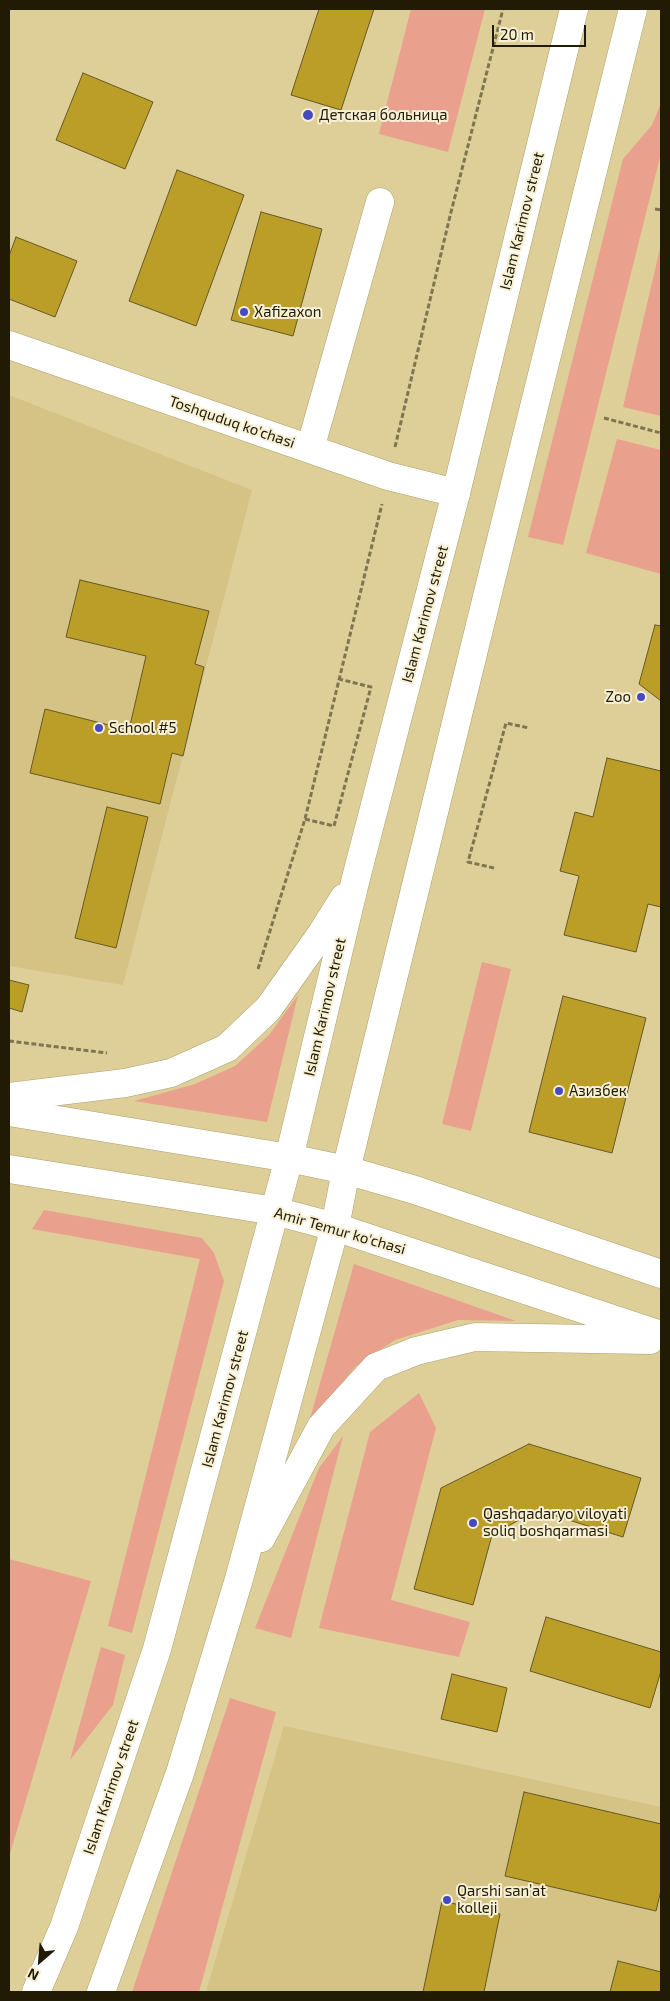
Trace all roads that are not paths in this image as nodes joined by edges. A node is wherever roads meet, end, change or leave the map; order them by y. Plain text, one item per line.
1 (574, 9) edge
2 (633, 9) edge
3 (380, 202) dead end
4 (9, 345) edge
5 (310, 449) junction
6 (456, 494) junction
7 (356, 878) junction
8 (9, 1097) edge
9 (9, 1112) edge
10 (289, 1158) junction
11 (9, 1169) edge
12 (346, 1170) junction
13 (275, 1211) junction
14 (335, 1227) junction
15 (661, 1274) edge
16 (661, 1335) edge
17 (661, 1340) edge
18 (239, 1579) junction
19 (36, 1992) edge
20 (101, 1992) edge

1 - 6 main road, Islam Karimov street
2 - 12 main road
3 - 5 main road
4 - 5 main road, Toshquduq ko'chasi
5 - 6 main road, Toshquduq ko'chasi
6 - 7 main road, Islam Karimov street
7 - 8 main road
7 - 10 main road, Islam Karimov street
9 - 10 main road
10 - 12 main road
10 - 13 main road, Islam Karimov street
11 - 13 main road, Amir Temur ko'chasi
12 - 14 main road
12 - 15 main road
13 - 14 main road, Amir Temur ko'chasi
13 - 19 main road, Islam Karimov street
14 - 16 main road, Amir Temur ko'chasi
14 - 18 main road
17 - 18 main road
18 - 20 main road

